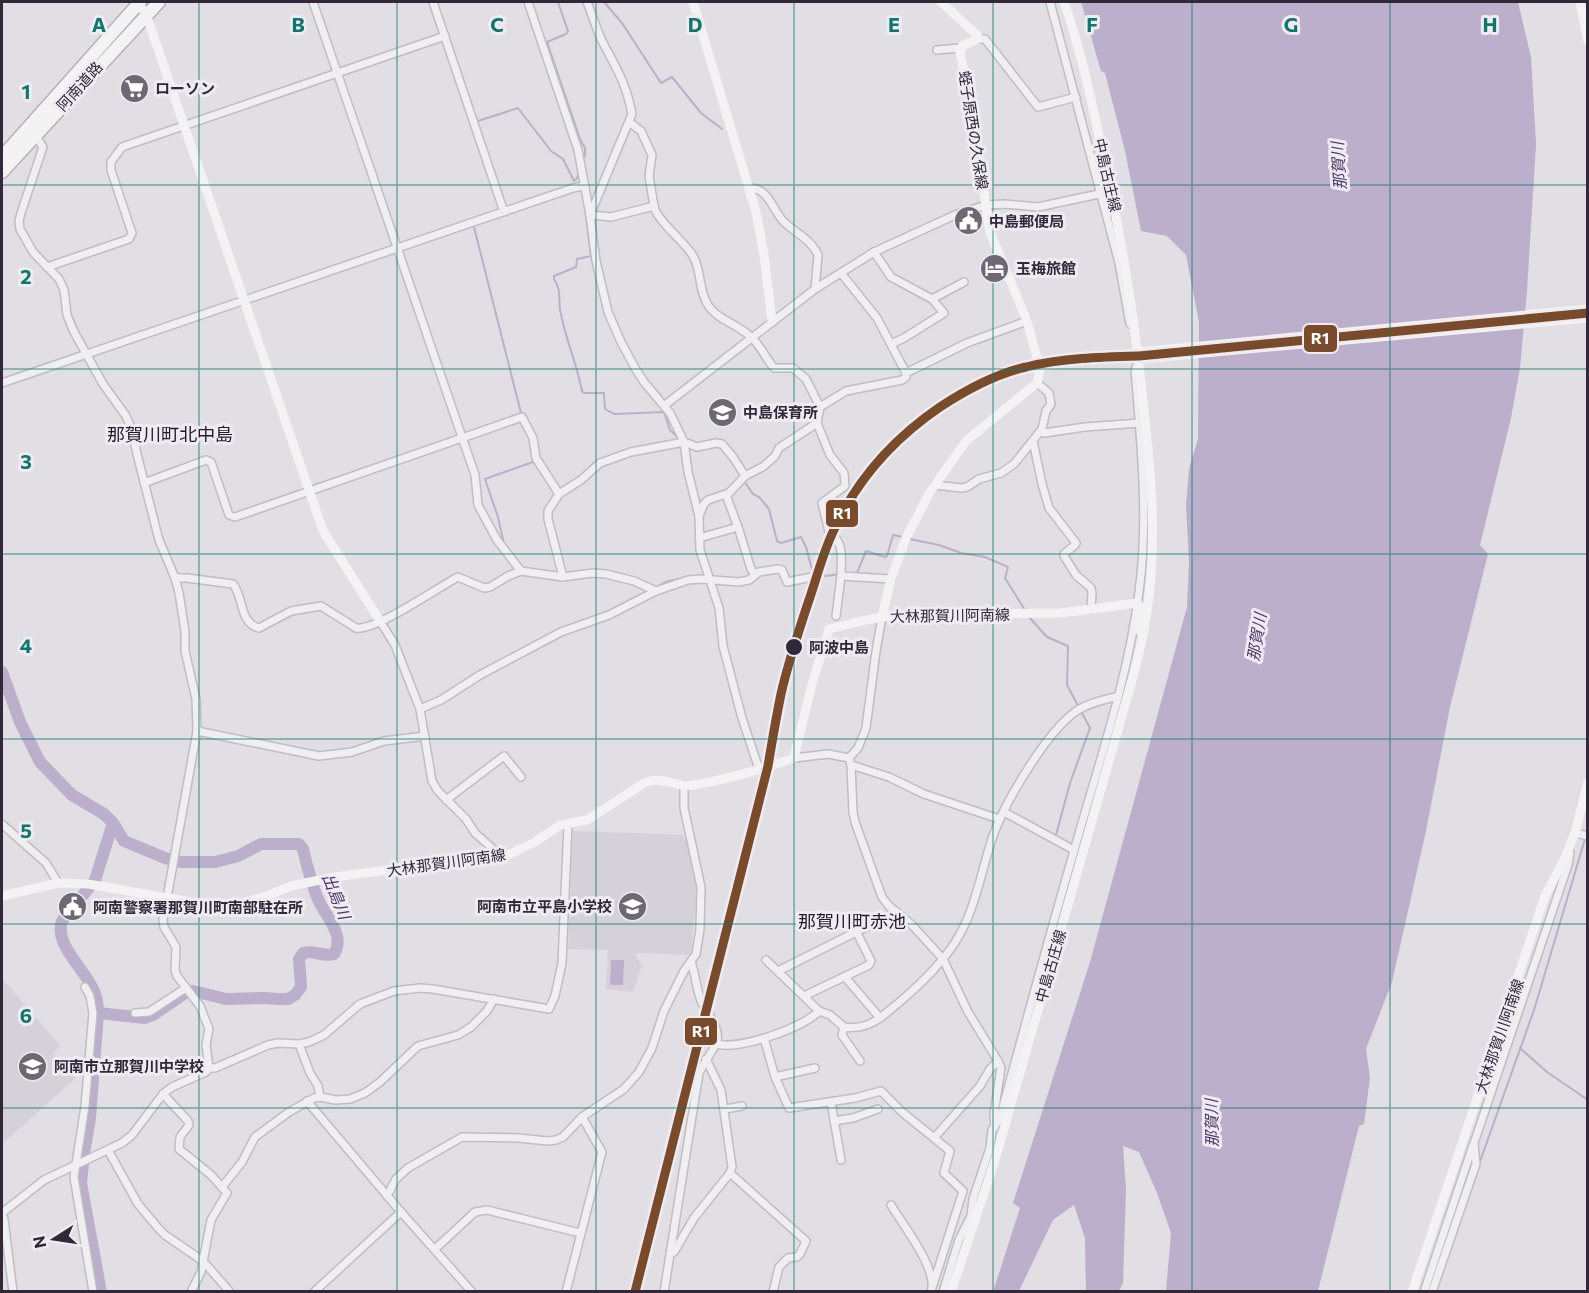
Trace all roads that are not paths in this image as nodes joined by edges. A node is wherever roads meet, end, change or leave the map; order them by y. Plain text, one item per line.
1 (138, 2) edge
2 (159, 2) edge
3 (313, 2) edge
4 (433, 2) edge
5 (528, 2) edge
6 (587, 2) edge
7 (693, 2) edge
8 (941, 2) edge
9 (1050, 2) edge
10 (1064, 2) edge
11 (1580, 2) edge
12 (146, 14) junction
13 (443, 37) junction
14 (978, 39) junction
15 (1587, 41) edge
16 (960, 48) junction
17 (937, 50) dead end
18 (338, 73) junction
19 (1076, 97) junction
20 (629, 122) junction
21 (184, 126) junction
22 (35, 135) junction
23 (2, 157) edge
24 (2, 172) edge
25 (585, 186) junction
26 (750, 188) junction
27 (1099, 194) junction
28 (986, 205) junction
29 (654, 206) junction
30 (504, 212) junction
31 (590, 215) junction
32 (396, 248) junction
33 (874, 252) junction
34 (47, 267) junction
35 (841, 273) junction
36 (964, 282) dead end
37 (815, 289) junction
38 (932, 300) junction
39 (244, 301) junction
40 (1587, 309) edge
41 (1587, 318) edge
42 (772, 321) junction
43 (1027, 321) junction
44 (753, 338) junction
45 (891, 344) junction
46 (87, 354) junction
47 (1140, 355) junction
48 (906, 373) junction
49 (2, 383) edge
50 (1037, 384) junction
51 (665, 405) junction
52 (820, 407) junction
53 (817, 423) junction
54 (1140, 423) junction
55 (1040, 432) junction
56 (462, 439) junction
57 (1033, 441) junction
58 (684, 442) junction
59 (745, 476) junction
60 (144, 483) junction
61 (935, 485) junction
62 (309, 492) junction
63 (559, 494) junction
64 (726, 495) junction
65 (699, 516) junction
66 (738, 527) junction
67 (699, 537) junction
68 (521, 571) junction
69 (753, 572) junction
70 (563, 575) junction
71 (841, 575) junction
72 (812, 577) dead end
73 (175, 578) junction
74 (709, 579) junction
75 (891, 579) junction
76 (656, 591) junction
77 (1137, 603) junction
78 (1091, 609) junction
79 (836, 616) dead end
80 (882, 617) junction
81 (380, 621) junction
82 (1142, 639) junction
83 (1118, 696) junction
84 (420, 710) junction
85 (197, 731) junction
86 (425, 736) junction
87 (794, 758) junction
88 (850, 762) junction
89 (759, 769) junction
90 (522, 777) dead end
91 (1587, 782) edge
92 (684, 785) junction
93 (446, 800) junction
94 (1004, 812) junction
95 (999, 819) junction
96 (2, 824) edge
97 (568, 824) junction
98 (1581, 834) edge
99 (1568, 848) junction
100 (1074, 850) junction
101 (501, 856) junction
102 (58, 883) junction
103 (2, 896) edge
104 (168, 898) junction
105 (896, 912) junction
106 (857, 933) junction
107 (943, 959) junction
108 (766, 960) dead end
109 (692, 962) junction
110 (778, 971) junction
111 (845, 976) junction
112 (85, 987) dead end
113 (188, 991) junction
114 (804, 996) junction
115 (494, 999) junction
116 (819, 1011) junction
117 (135, 1013) dead end
118 (880, 1018) junction
119 (844, 1027) junction
120 (764, 1038) junction
121 (299, 1044) junction
122 (717, 1044) junction
123 (706, 1059) junction
124 (860, 1061) dead end
125 (998, 1062) junction
126 (209, 1068) junction
127 (815, 1068) dead end
128 (775, 1077) junction
129 (163, 1094) junction
130 (320, 1097) junction
131 (307, 1101) junction
132 (831, 1102) junction
133 (742, 1106) dead end
134 (725, 1109) junction
135 (878, 1109) dead end
136 (582, 1118) junction
137 (834, 1121) junction
138 (995, 1127) junction
139 (933, 1138) junction
140 (1474, 1143) junction
141 (108, 1150) junction
142 (996, 1157) junction
143 (841, 1160) dead end
144 (77, 1164) junction
145 (730, 1173) junction
146 (222, 1187) junction
147 (387, 1196) junction
148 (891, 1205) dead end
149 (401, 1212) junction
150 (2, 1213) edge
151 (973, 1217) junction
152 (580, 1233) junction
153 (435, 1249) junction
154 (670, 1253) junction
155 (203, 1261) junction
156 (932, 1288) edge
157 (13, 1292) edge
158 (93, 1292) edge
159 (191, 1292) edge
160 (230, 1292) edge
161 (314, 1292) edge
162 (472, 1292) edge
163 (566, 1292) edge
164 (663, 1292) edge
165 (773, 1292) edge
166 (943, 1292) edge
167 (951, 1292) edge
168 (1412, 1292) edge
169 (1424, 1292) edge
170 (1432, 1292) edge

1 - 12 main road
1 - 23 highway, 阿南道路
2 - 12 highway, 阿南道路
3 - 18 street
4 - 13 street
5 - 25 street
6 - 20 street
7 - 26 main road
8 - 14 main road
9 - 19 street
10 - 47 main road, 中島古庄線
11 - 15 main road
12 - 21 main road
12 - 22 highway, 阿南道路
13 - 18 street
13 - 30 street
14 - 16 main road
14 - 19 street
16 - 17 street
16 - 28 main road, 蛭子原西の久保線
18 - 21 street
18 - 32 street
19 - 27 street
20 - 29 street
20 - 31 street
21 - 34 street
21 - 39 main road
22 - 24 highway, 阿南道路
22 - 34 street
25 - 30 street
25 - 31 street
26 - 37 street
26 - 42 main road
27 - 28 street
27 - 47 street
28 - 33 street
28 - 43 main road, 蛭子原西の久保線
29 - 31 street
29 - 44 street
30 - 32 street
31 - 51 street
32 - 39 street
32 - 56 street
33 - 35 street
33 - 38 street
34 - 46 street
35 - 37 street
35 - 45 street
36 - 38 street
37 - 42 street
38 - 45 street
39 - 46 street
39 - 62 main road
40 - 47 main road
41 - 47 main road
42 - 44 street
43 - 48 street
43 - 50 main road, 蛭子原西の久保線
44 - 51 street
44 - 52 street
45 - 48 street
46 - 49 street
46 - 60 street
47 - 54 street
47 - 82 main road
48 - 52 street
50 - 55 street
50 - 61 main road
51 - 58 street
52 - 53 street
53 - 59 street
53 - 71 street
54 - 55 street
54 - 77 street
55 - 57 street
56 - 62 street
56 - 63 street
56 - 68 street
57 - 61 street
57 - 78 street
58 - 59 street
58 - 63 street
58 - 65 street
59 - 64 street
60 - 62 street
60 - 73 street
61 - 75 main road
62 - 81 main road
63 - 70 street
64 - 65 street
64 - 66 street
65 - 67 street
66 - 67 street
66 - 69 street
67 - 74 street
68 - 70 street
68 - 81 street
69 - 72 street
69 - 74 street
70 - 76 street
71 - 75 street
71 - 79 street
73 - 81 street
73 - 85 street
74 - 76 street
74 - 89 street
75 - 80 main road
76 - 84 street
77 - 78 main road, 大林那賀川阿南線
77 - 82 main road
77 - 83 street
78 - 80 main road, 大林那賀川阿南線
80 - 87 main road, 大林那賀川阿南線
80 - 88 street
81 - 84 street
82 - 142 main road, 中島古庄線
83 - 94 street
83 - 100 street
84 - 86 street
85 - 86 street
85 - 104 street
86 - 93 street
87 - 88 street
87 - 89 main road, 大林那賀川阿南線
88 - 95 street
88 - 105 street
89 - 92 main road, 大林那賀川阿南線
90 - 93 street
91 - 98 main road, 大林那賀川阿南線
92 - 97 main road, 大林那賀川阿南線
92 - 109 street
93 - 101 street
94 - 95 street
94 - 100 street
95 - 107 street
96 - 102 street
97 - 101 main road, 大林那賀川阿南線
97 - 115 street
98 - 99 main road, 大林那賀川阿南線
99 - 140 street
99 - 168 main road, 大林那賀川阿南線
100 - 138 street
101 - 104 main road, 大林那賀川阿南線
102 - 103 main road, 大林那賀川阿南線
102 - 104 main road, 大林那賀川阿南線
104 - 113 street
105 - 106 street
105 - 107 street
106 - 110 street
106 - 111 street
107 - 118 street
107 - 125 street
108 - 110 street
109 - 122 street
109 - 136 street
110 - 114 street
111 - 114 street
111 - 118 street
112 - 144 street
113 - 117 street
113 - 126 street
114 - 116 street
115 - 121 street
115 - 130 street
116 - 119 street
116 - 120 street
118 - 119 street
119 - 124 street
120 - 122 street
120 - 128 street
121 - 126 street
121 - 130 street
122 - 123 street
123 - 134 street
123 - 154 street
125 - 138 street
125 - 139 street
126 - 129 street
127 - 128 street
128 - 132 street
129 - 141 street
129 - 146 street
130 - 131 street
131 - 146 street
131 - 147 street
132 - 137 street
132 - 139 street
133 - 134 street
134 - 145 street
135 - 137 street
136 - 147 street
136 - 152 street
137 - 143 street
138 - 142 street
138 - 151 street
139 - 156 street
140 - 169 street
140 - 170 street
141 - 144 street
141 - 155 street
142 - 151 main road, 中島古庄線
144 - 150 street
144 - 158 street
145 - 154 street
145 - 165 street
146 - 155 street
147 - 149 street
148 - 156 street
149 - 153 street
149 - 161 street
150 - 157 street
151 - 166 street
151 - 167 main road, 中島古庄線
152 - 153 street
152 - 163 street
153 - 162 street
154 - 164 street
155 - 159 street
155 - 160 street

